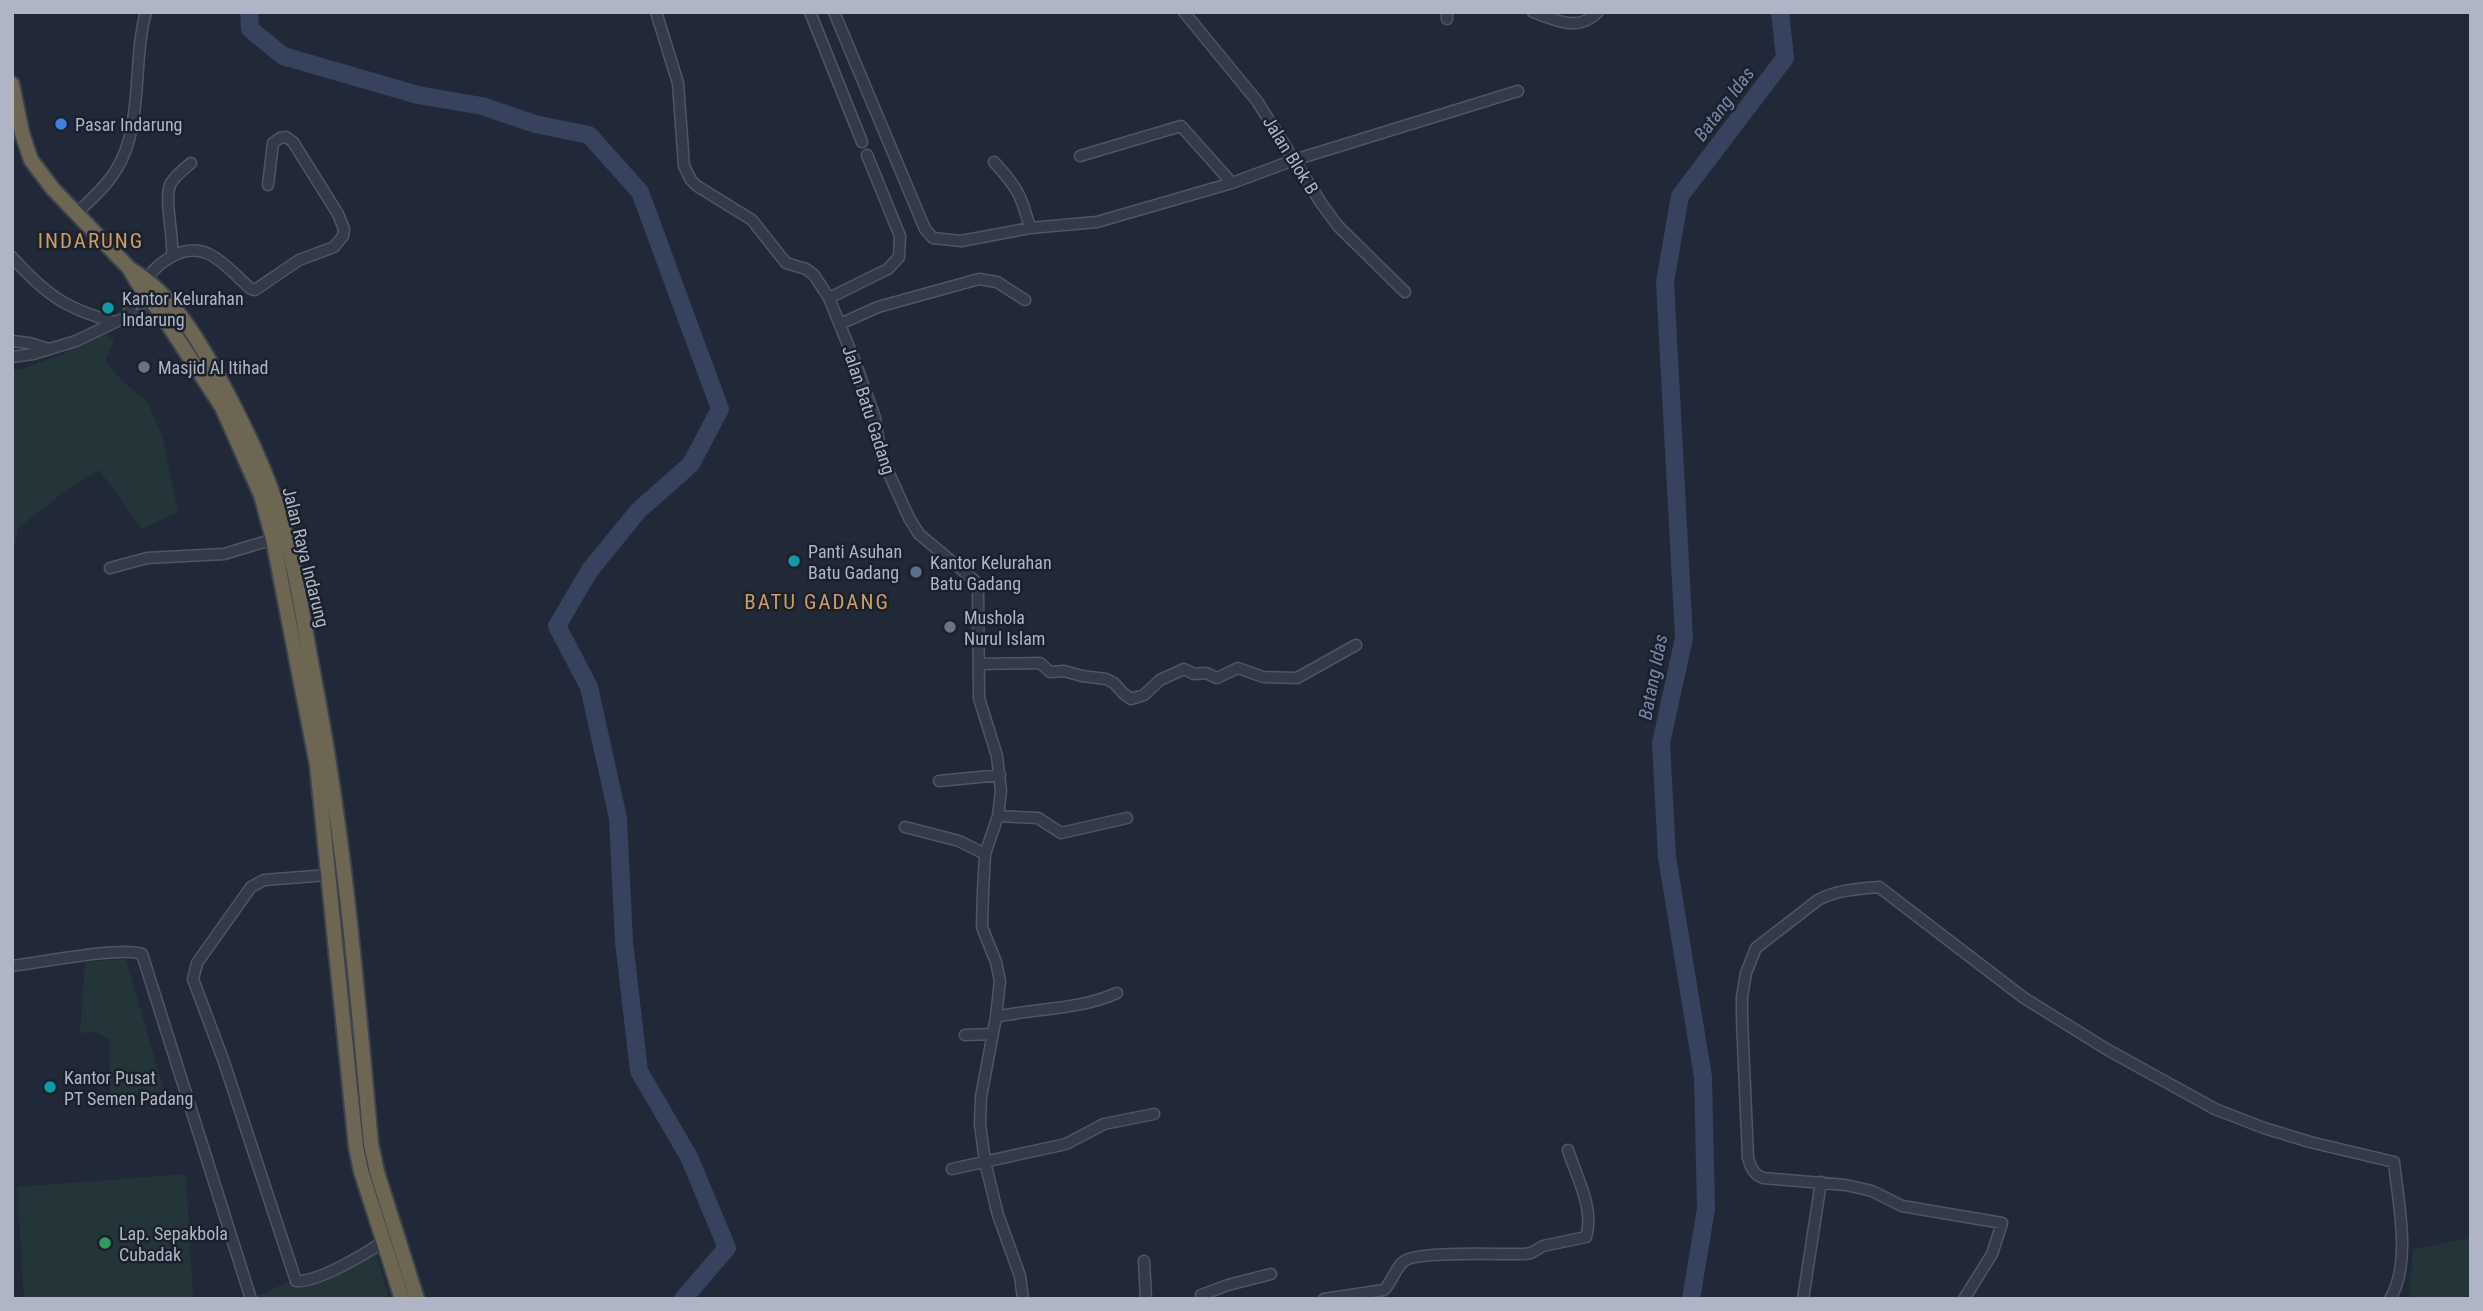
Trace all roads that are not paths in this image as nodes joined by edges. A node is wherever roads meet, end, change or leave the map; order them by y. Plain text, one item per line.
1 (146, 12) edge
2 (656, 12) edge
3 (810, 12) edge
4 (834, 12) edge
5 (1184, 12) edge
6 (1533, 12) edge
7 (1598, 12) edge
8 (12, 84) edge
9 (1518, 91) dead end
10 (862, 142) dead end
11 (867, 155) dead end
12 (1080, 156) dead end
13 (1294, 160) junction
14 (994, 162) dead end
15 (191, 163) dead end
16 (1232, 183) junction
17 (268, 185) dead end
18 (76, 214) junction
19 (1030, 228) junction
20 (172, 255) junction
21 (12, 257) edge
22 (144, 284) junction
23 (1405, 292) dead end
24 (829, 298) junction
25 (1025, 300) dead end
26 (167, 310) junction
27 (126, 317) junction
28 (116, 322) junction
29 (839, 324) junction
30 (12, 341) edge
31 (49, 349) junction
32 (12, 356) edge
33 (279, 538) junction
34 (110, 568) dead end
35 (1356, 645) dead end
36 (980, 664) junction
37 (1000, 775) junction
38 (939, 781) dead end
39 (998, 816) junction
40 (1127, 818) dead end
41 (905, 827) dead end
42 (985, 855) junction
43 (328, 875) junction
44 (12, 966) edge
45 (1117, 993) dead end
46 (996, 1017) junction
47 (354, 1032) junction
48 (993, 1034) junction
49 (965, 1035) dead end
50 (1154, 1114) dead end
51 (1568, 1150) dead end
52 (985, 1162) junction
53 (952, 1169) dead end
54 (1821, 1182) junction
55 (383, 1242) junction
56 (1144, 1261) dead end
57 (1271, 1275) dead end
58 (1198, 1298) edge
59 (251, 1299) edge
60 (402, 1299) edge
61 (417, 1299) edge
62 (1023, 1299) edge
63 (1146, 1299) edge
64 (1324, 1299) edge
65 (1803, 1299) edge
66 (1964, 1299) edge
67 (2390, 1299) edge

1 - 18 street
2 - 24 street, Jalan Batu Gadang
3 - 10 street
4 - 19 street
5 - 13 street, Jalan Blok B
6 - 7 street
8 - 18 highway, Jalan Raya Indarung
9 - 13 street
11 - 24 street
12 - 16 street
13 - 16 street
13 - 23 street, Jalan Blok B
14 - 19 street
15 - 20 street
16 - 19 street
17 - 20 street
18 - 22 highway, Jalan Raya Indarung
20 - 22 street
21 - 28 street
22 - 26 highway, Jalan Raya Indarung
22 - 27 street
24 - 29 street, Jalan Batu Gadang
25 - 29 street
26 - 27 street
26 - 33 highway, Jalan Raya Indarung
27 - 28 street
28 - 31 street
29 - 36 street, Jalan Batu Gadang
30 - 31 street
31 - 32 street
33 - 34 street
33 - 43 highway, Jalan Raya Indarung
33 - 47 highway, Jalan Raya Indarung
35 - 36 street
36 - 37 street, Jalan Batu Gadang
37 - 38 street
37 - 39 street, Jalan Batu Gadang
39 - 40 street
39 - 42 street, Jalan Batu Gadang
41 - 42 street
42 - 46 street, Jalan Batu Gadang
43 - 47 highway, Jalan Raya Indarung
43 - 55 street
44 - 59 street
45 - 46 street
46 - 48 street, Jalan Batu Gadang
47 - 55 highway, Jalan Raya Indarung
47 - 61 highway, Jalan Raya Indarung
48 - 49 street
48 - 52 street, Jalan Batu Gadang
50 - 52 street
51 - 64 street
52 - 53 street
52 - 62 street, Jalan Batu Gadang
54 - 65 street
54 - 66 street
54 - 67 street
55 - 60 highway, Jalan Raya Indarung
56 - 63 street
57 - 58 street

